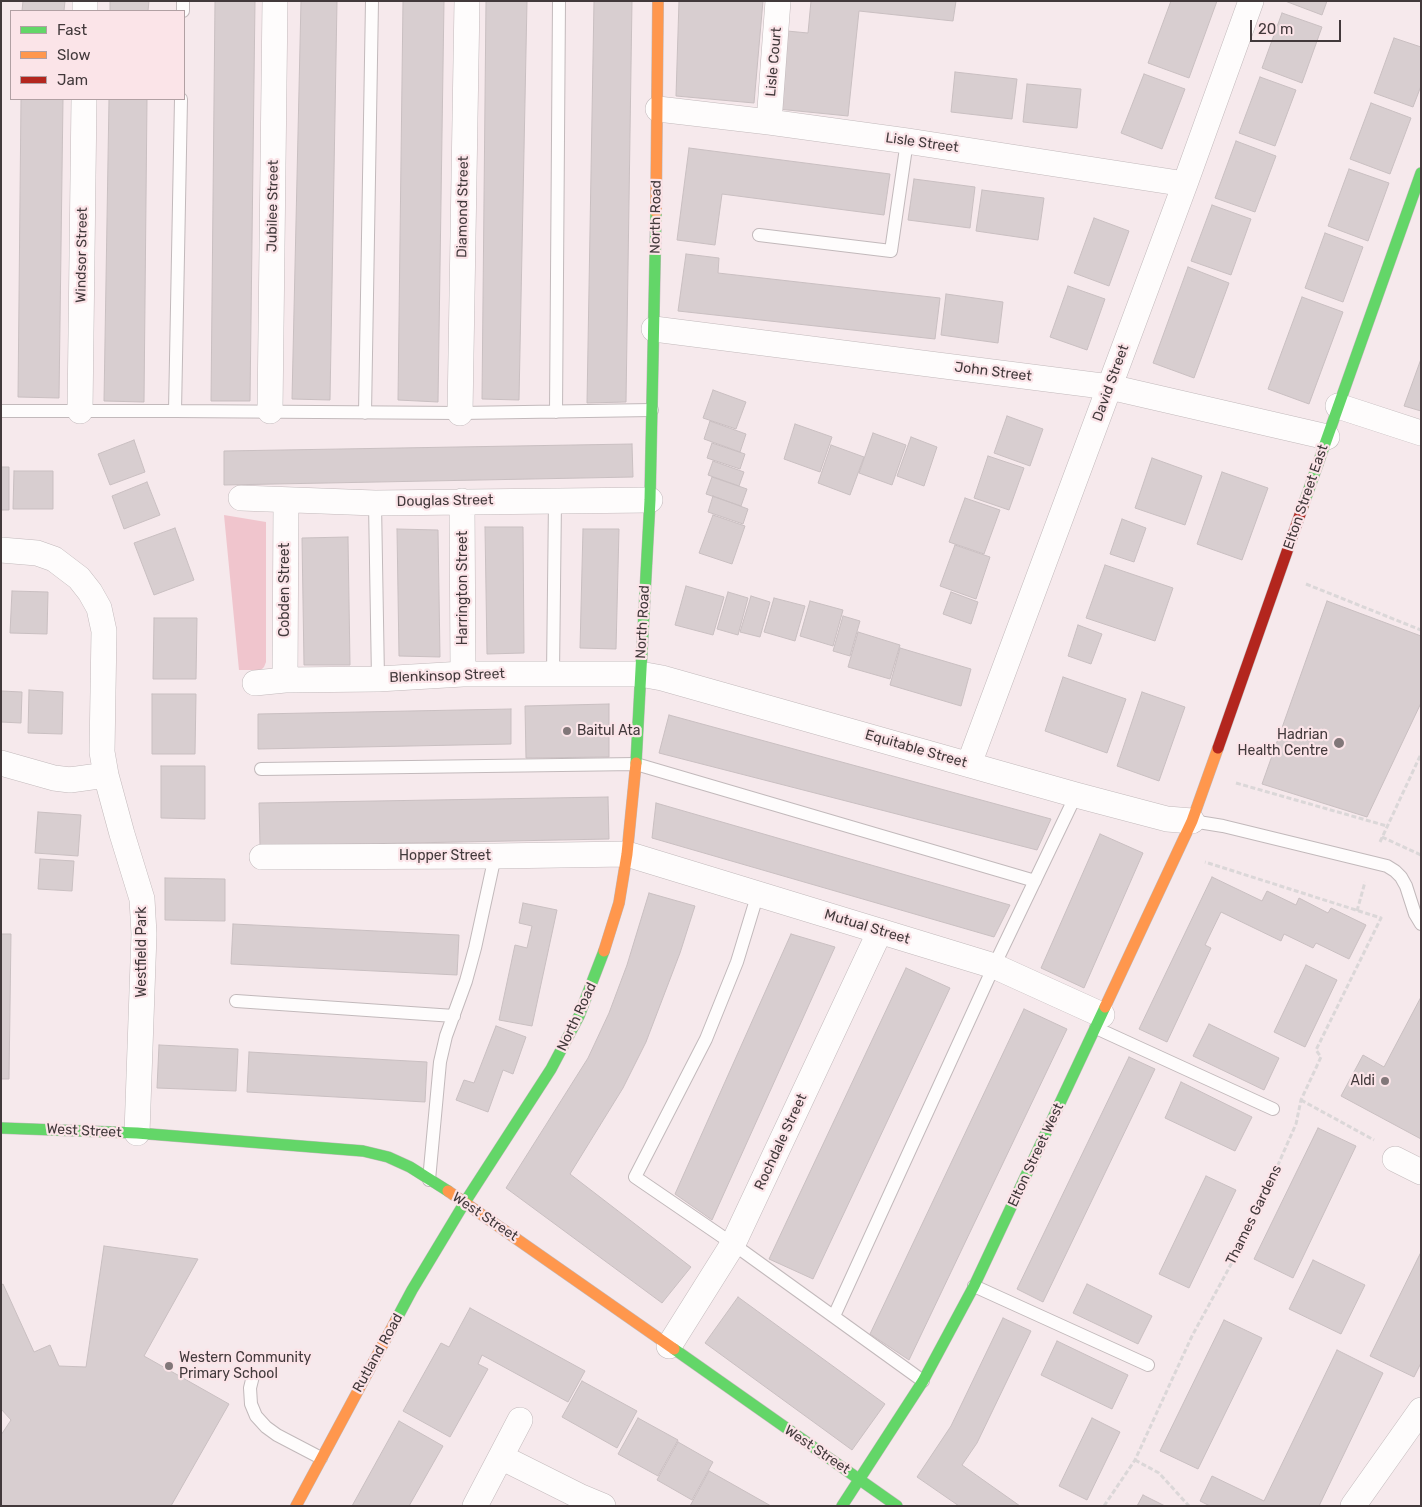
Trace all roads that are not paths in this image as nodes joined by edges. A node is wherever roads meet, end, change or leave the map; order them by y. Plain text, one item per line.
1 (276, 1) edge
2 (372, 1) edge
3 (467, 1) edge
4 (559, 1) edge
5 (658, 1) edge
6 (778, 1) edge
7 (1251, 1) edge
8 (84, 100) edge
9 (181, 100) edge
10 (658, 109) junction
11 (769, 122) junction
12 (907, 141) junction
13 (1421, 173) edge
14 (1185, 184) junction
15 (759, 235) dead end
16 (654, 328) junction
17 (1110, 387) junction
18 (1338, 406) junction
19 (175, 410) junction
20 (652, 410) junction
21 (1, 411) edge
22 (80, 411) junction
23 (270, 411) junction
24 (556, 412) junction
25 (365, 413) junction
26 (460, 413) junction
27 (1421, 433) edge
28 (1328, 437) junction
29 (241, 498) dead end
30 (555, 500) junction
31 (650, 500) junction
32 (286, 501) junction
33 (462, 501) junction
34 (375, 502) junction
35 (1, 550) edge
36 (463, 674) junction
37 (553, 674) junction
38 (640, 674) junction
39 (378, 679) junction
40 (285, 680) junction
41 (255, 682) dead end
42 (1, 763) edge
43 (636, 764) junction
44 (969, 764) junction
45 (261, 769) dead end
46 (106, 776) junction
47 (1076, 795) junction
48 (1192, 821) junction
49 (627, 854) junction
50 (495, 856) junction
51 (262, 857) dead end
52 (1035, 881) junction
53 (758, 893) junction
54 (1421, 924) edge
55 (880, 931) junction
56 (994, 966) junction
57 (236, 1001) dead end
58 (454, 1016) junction
59 (1099, 1022) junction
60 (1273, 1110) dead end
61 (1, 1128) edge
62 (137, 1133) junction
63 (1395, 1159) road end
64 (1421, 1172) edge
65 (429, 1180) junction
66 (465, 1202) junction
67 (733, 1244) junction
68 (974, 1286) junction
69 (834, 1316) junction
70 (669, 1346) junction
71 (1148, 1365) dead end
72 (252, 1376) dead end
73 (923, 1381) junction
74 (1421, 1410) edge
75 (520, 1420) dead end
76 (501, 1457) junction
77 (321, 1458) junction
78 (859, 1478) junction
79 (296, 1506) edge
80 (475, 1506) edge
81 (603, 1506) edge
82 (842, 1506) edge
83 (897, 1506) edge
84 (1353, 1506) edge

1 - 23 street, Jubilee Street
2 - 25 lane
3 - 26 street, Diamond Street
4 - 24 lane
5 - 10 street, North Road
6 - 11 street, Lisle Court
7 - 14 street, David Street
8 - 22 street, Windsor Street
9 - 19 lane
10 - 11 street, Lisle Street
10 - 16 street, North Road
11 - 12 street, Lisle Street
12 - 14 street, Lisle Street
12 - 15 lane
13 - 18 street, Elton Street East
14 - 17 street, David Street
16 - 17 street, John Street
16 - 20 street, North Road
17 - 28 street, John Street
17 - 44 street, David Street
18 - 27 street
18 - 28 street, Elton Street East
19 - 22 lane
19 - 23 lane
20 - 24 lane
20 - 31 street, North Road
21 - 22 lane
23 - 25 lane
24 - 26 lane
25 - 26 lane
28 - 48 street, Elton Street East
29 - 32 street, Douglas Street
30 - 31 street, Douglas Street
30 - 33 street, Douglas Street
30 - 37 lane
31 - 38 street, North Road
32 - 34 street, Douglas Street
32 - 40 street, Cobden Street
33 - 34 street, Douglas Street
33 - 36 street, Harrington Street
34 - 39 lane
35 - 46 street, Westfield Park
36 - 37 street, Blenkinsop Street
36 - 39 street, Blenkinsop Street
37 - 38 street, Blenkinsop Street
38 - 43 street, North Road
38 - 44 street, Equitable Street
39 - 40 street, Blenkinsop Street
40 - 41 street, Blenkinsop Street
42 - 46 street
43 - 45 lane
43 - 49 street, North Road
43 - 52 lane
44 - 47 street, Equitable Street
46 - 62 street, Westfield Park
47 - 48 street, Equitable Street
47 - 52 lane
48 - 54 lane
48 - 59 street, Elton Street West
49 - 50 street, Hopper Street
49 - 53 street, Mutual Street
49 - 66 street, North Road
50 - 51 street, Hopper Street
50 - 58 lane
52 - 56 lane
53 - 55 street, Mutual Street
53 - 67 lane
55 - 56 street, Mutual Street
55 - 67 street, Rochdale Street
56 - 59 street, Mutual Street
56 - 69 lane
57 - 58 lane
58 - 65 lane
59 - 60 lane
59 - 68 street, Elton Street West
61 - 62 street, West Street
62 - 65 street, West Street
63 - 64 street
65 - 66 street, West Street
66 - 70 street, West Street
66 - 77 street, Rutland Road
67 - 69 lane
67 - 70 street, Rochdale Street
68 - 71 lane
68 - 73 street, Elton Street West
69 - 73 lane
70 - 78 street, West Street
72 - 77 lane
73 - 78 street, Elton Street West
74 - 84 street
75 - 76 street
76 - 80 street
76 - 81 street
77 - 79 street, Rutland Road
78 - 82 street, Elton Street West
78 - 83 street, West Street

